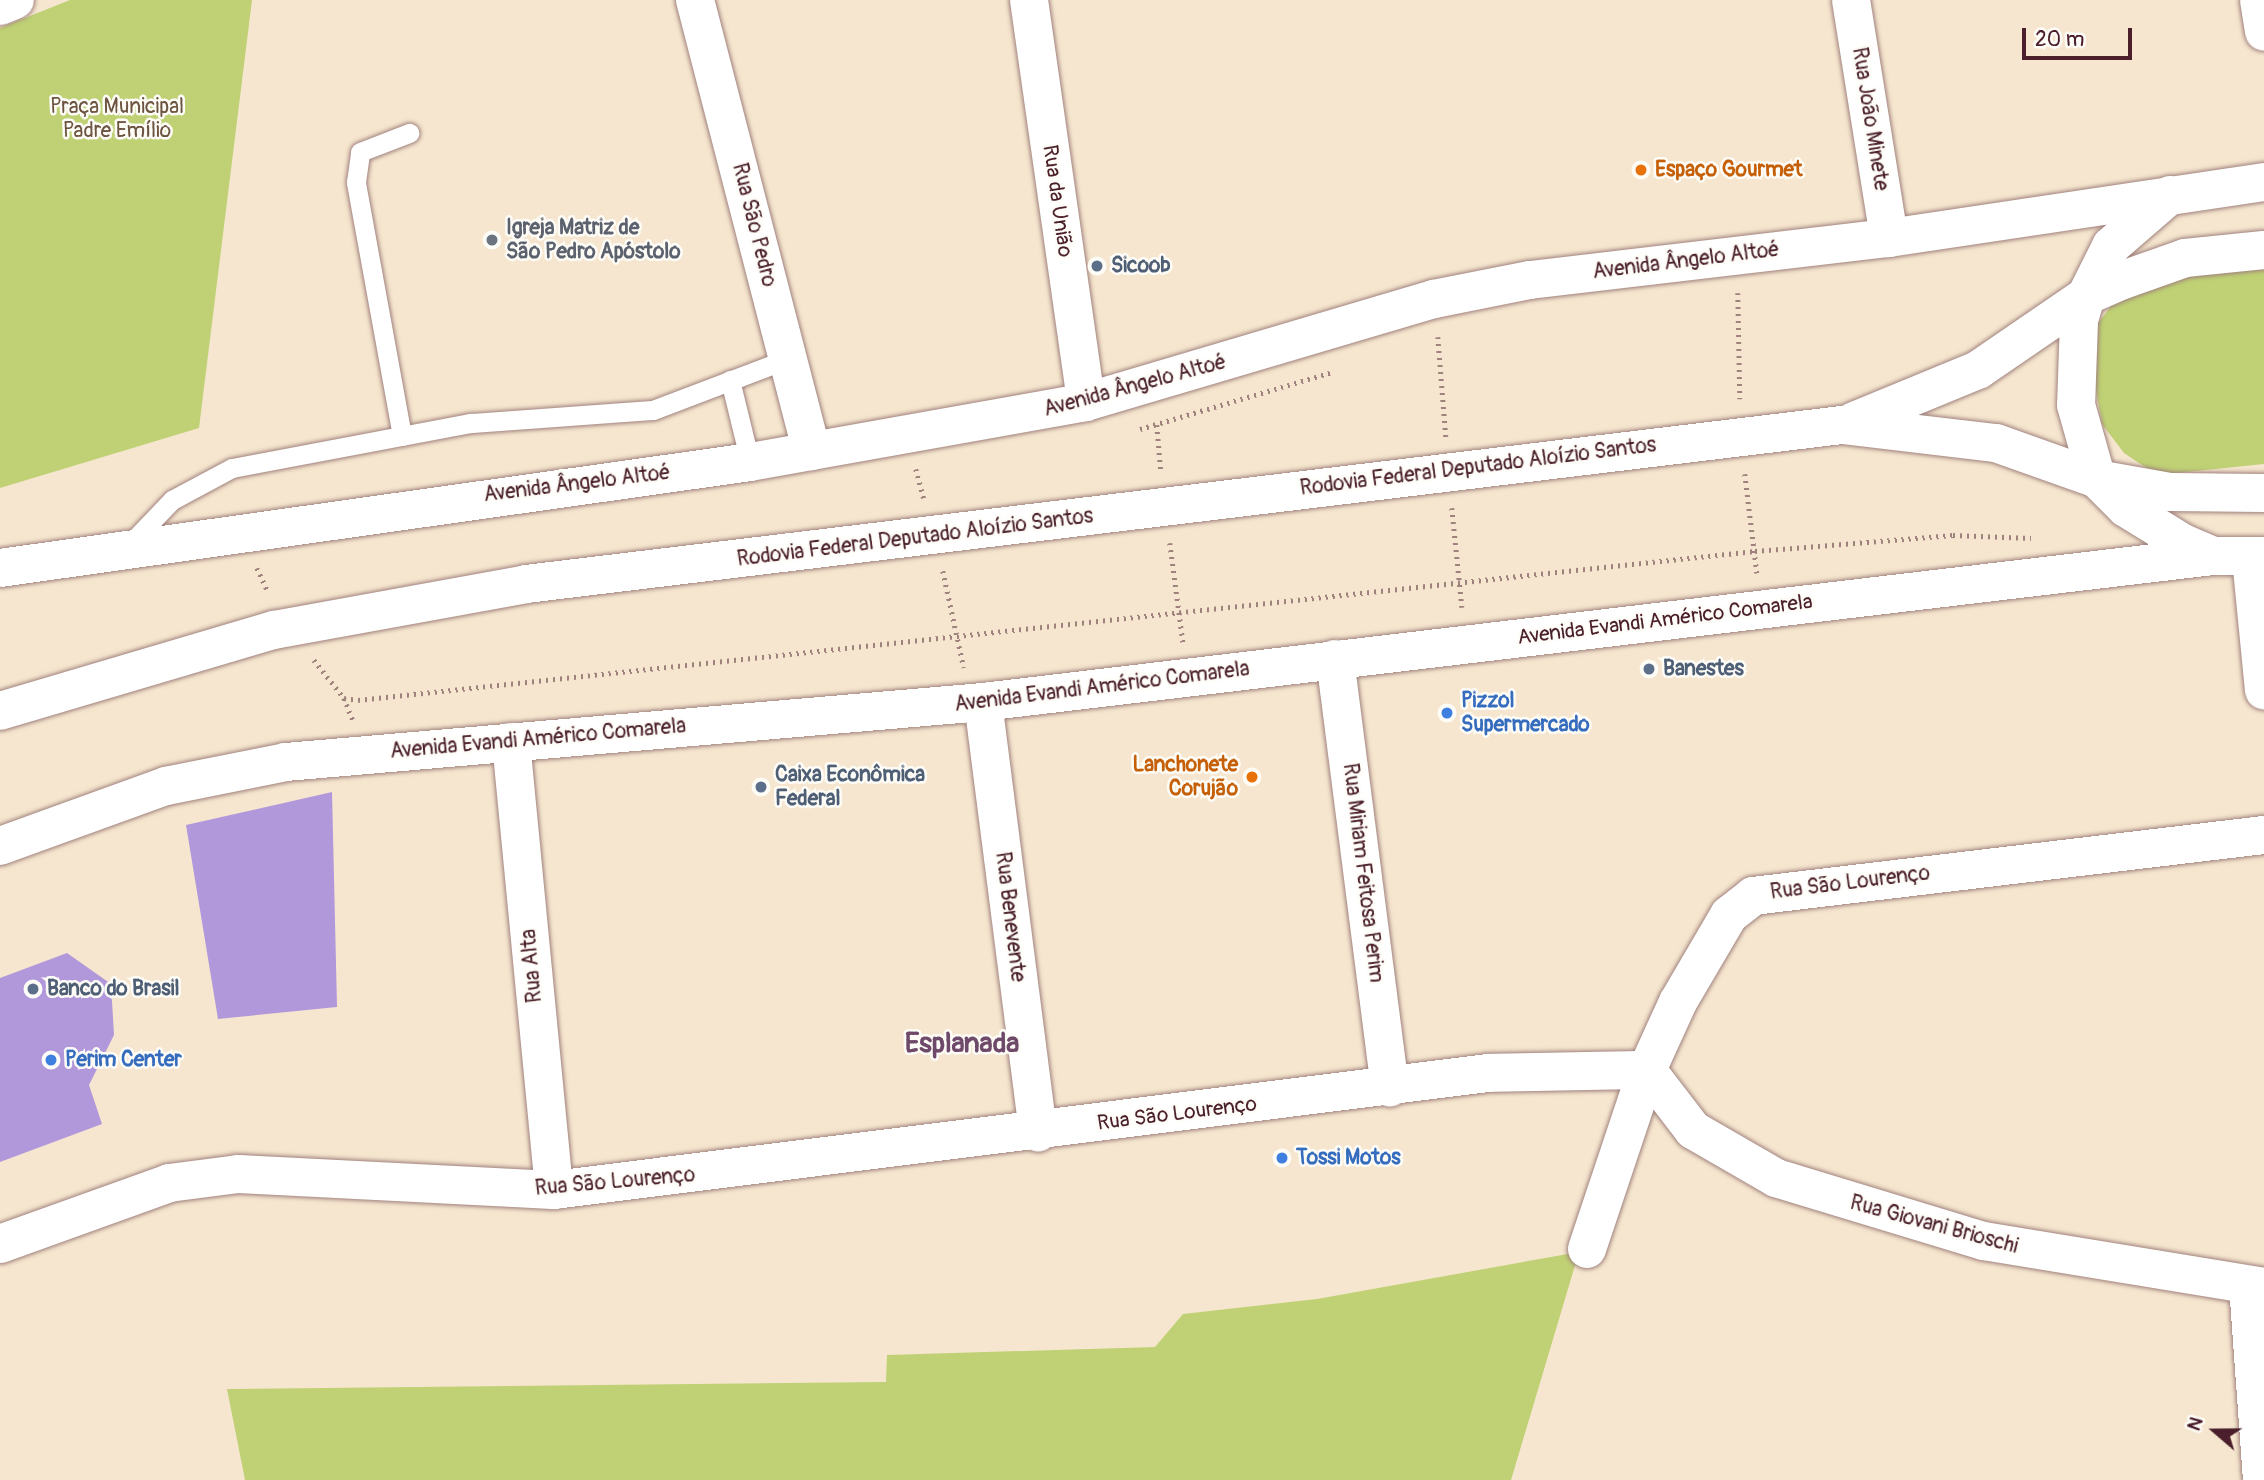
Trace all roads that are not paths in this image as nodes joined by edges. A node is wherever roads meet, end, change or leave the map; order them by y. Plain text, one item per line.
1 (15, 0) edge
2 (695, 0) edge
3 (1029, 0) edge
4 (1851, 0) edge
5 (2259, 0) edge
6 (0, 6) edge
7 (2264, 33) edge
8 (409, 133) dead end
9 (2264, 182) edge
10 (2172, 194) junction
11 (1889, 238) junction
12 (2264, 250) edge
13 (2086, 296) junction
14 (787, 359) junction
15 (730, 380) junction
16 (1086, 402) junction
17 (1842, 425) junction
18 (402, 436) junction
19 (812, 451) junction
20 (750, 462) junction
21 (2096, 480) junction
22 (2264, 493) edge
23 (128, 546) junction
24 (2213, 556) junction
25 (2258, 557) edge
26 (0, 568) edge
27 (1335, 659) junction
28 (2264, 690) edge
29 (983, 702) junction
30 (0, 711) edge
31 (511, 742) junction
32 (2264, 835) edge
33 (0, 846) edge
34 (1647, 1070) junction
35 (1390, 1087) junction
36 (1038, 1132) junction
37 (554, 1190) junction
38 (0, 1244) edge
39 (1587, 1249) dead end
40 (2256, 1286) edge
41 (2262, 1480) edge

1 - 6 main road
2 - 14 main road, Rua São Pedro
3 - 16 main road, Rua da União
4 - 11 main road, Rua João Minete
5 - 7 main road
8 - 18 lane
9 - 10 main road, Avenida Ângelo Altoé
10 - 11 main road, Avenida Ângelo Altoé
10 - 13 main road
11 - 16 main road, Avenida Ângelo Altoé
12 - 13 main road, Rodovia Federal Deputado Aloízio Santos
13 - 17 main road, Rodovia Federal Deputado Aloízio Santos
13 - 21 main road
14 - 15 lane
14 - 19 main road, Rua São Pedro
15 - 18 lane
15 - 20 lane
16 - 19 main road, Avenida Ângelo Altoé
17 - 21 main road, Rodovia Federal Deputado Aloízio Santos
17 - 30 main road, Rodovia Federal Deputado Aloízio Santos
18 - 23 lane
19 - 20 main road, Avenida Ângelo Altoé
20 - 23 main road, Avenida Ângelo Altoé
21 - 22 main road, Rodovia Federal Deputado Aloízio Santos
21 - 24 main road
23 - 26 main road, Avenida Ângelo Altoé
24 - 25 main road
24 - 27 main road, Avenida Evandi Américo Comarela
25 - 28 main road
27 - 29 main road, Avenida Evandi Américo Comarela
27 - 35 main road, Rua Miriam Feitosa Perim
29 - 31 main road, Avenida Evandi Américo Comarela
29 - 36 main road, Rua Benevente
31 - 33 main road, Avenida Evandi Américo Comarela
31 - 37 main road, Rua Alta
32 - 34 main road, Rua São Lourenço
34 - 35 main road, Rua São Lourenço
34 - 39 main road
34 - 40 main road, Rua Giovani Brioschi
35 - 36 main road, Rua São Lourenço
36 - 37 main road, Rua São Lourenço
37 - 38 main road, Rua São Lourenço
40 - 41 main road

